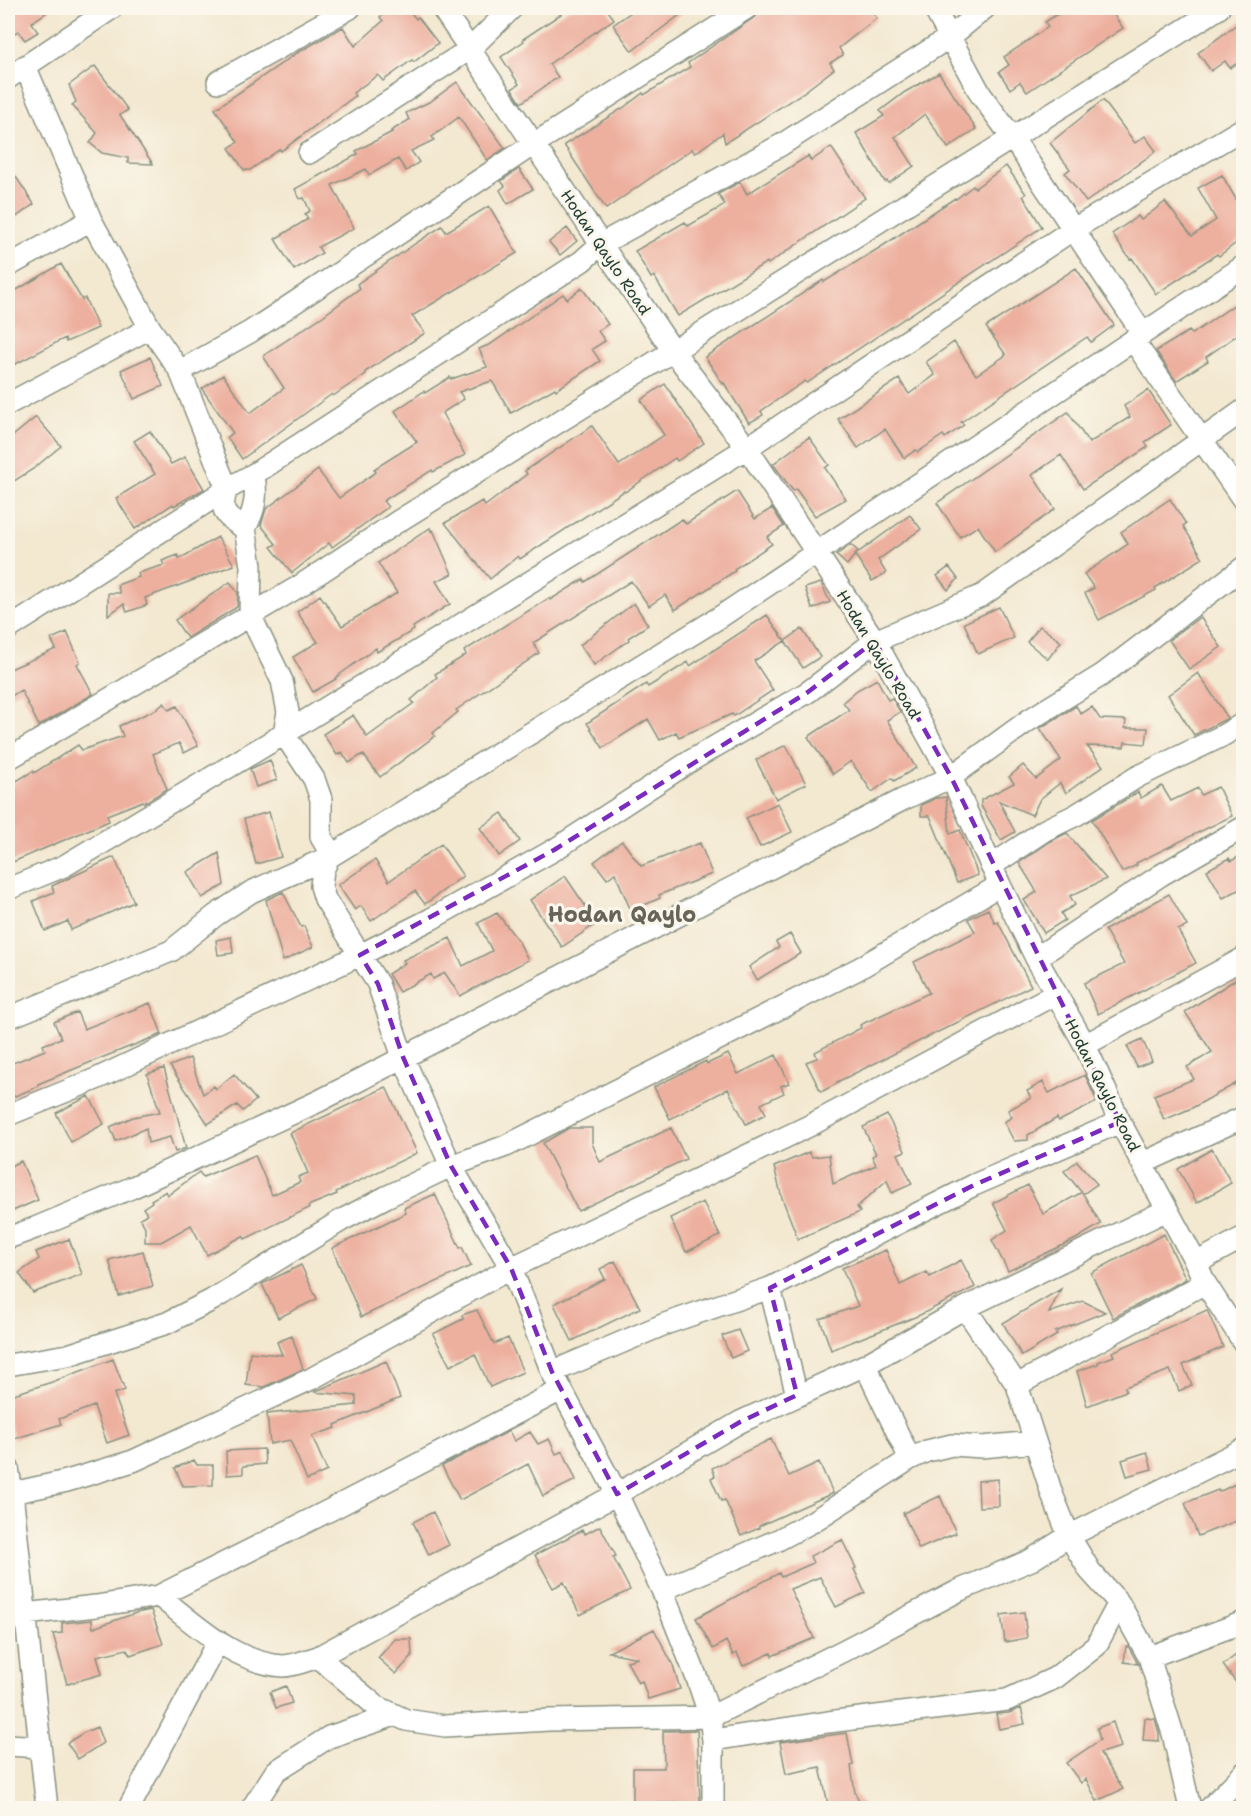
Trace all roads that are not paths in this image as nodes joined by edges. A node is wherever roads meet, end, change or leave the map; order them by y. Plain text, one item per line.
1 (112, 8) edge
2 (350, 8) edge
3 (442, 8) edge
4 (512, 8) edge
5 (747, 8) edge
6 (934, 8) edge
7 (985, 8) edge
8 (1219, 8) edge
9 (950, 37) junction
10 (470, 49) junction
11 (25, 66) junction
12 (8, 78) edge
13 (218, 82) dead end
14 (1244, 128) edge
15 (1012, 137) junction
16 (534, 144) junction
17 (309, 153) dead end
18 (91, 220) junction
19 (1072, 230) junction
20 (601, 244) junction
21 (8, 266) edge
22 (1244, 266) edge
23 (150, 328) junction
24 (1138, 337) junction
25 (673, 351) junction
26 (180, 371) junction
27 (8, 404) edge
28 (1244, 410) edge
29 (1202, 439) junction
30 (747, 448) junction
31 (254, 474) junction
32 (227, 489) junction
33 (1244, 501) edge
34 (245, 528) junction
35 (816, 552) junction
36 (1244, 567) edge
37 (250, 615) junction
38 (8, 629) edge
39 (875, 641) junction
40 (1244, 723) edge
41 (284, 734) junction
42 (8, 759) edge
43 (951, 777) junction
44 (1244, 827) edge
45 (329, 857) junction
46 (996, 876) junction
47 (8, 889) edge
48 (360, 956) junction
49 (1036, 958) junction
50 (1244, 958) edge
51 (1055, 994) junction
52 (8, 1018) edge
53 (1085, 1045) junction
54 (403, 1058) junction
55 (8, 1115) edge
56 (1244, 1117) edge
57 (1120, 1122) junction
58 (1143, 1163) junction
59 (451, 1166) junction
60 (1167, 1210) junction
61 (1244, 1237) edge
62 (8, 1238) edge
63 (1196, 1263) junction
64 (510, 1268) junction
65 (1205, 1283) junction
66 (770, 1288) junction
67 (965, 1308) junction
68 (1244, 1343) edge
69 (8, 1365) edge
70 (865, 1365) junction
71 (556, 1381) junction
72 (1017, 1385) junction
73 (797, 1395) junction
74 (1034, 1442) junction
75 (1244, 1449) edge
76 (910, 1459) junction
77 (8, 1468) edge
78 (12, 1493) junction
79 (617, 1494) junction
80 (1069, 1536) junction
81 (662, 1590) junction
82 (159, 1596) junction
83 (1119, 1603) junction
84 (25, 1614) junction
85 (1244, 1622) edge
86 (218, 1641) junction
87 (318, 1657) junction
88 (1149, 1657) junction
89 (395, 1715) junction
90 (710, 1717) junction
91 (713, 1740) junction
92 (8, 1745) edge
93 (40, 1747) junction
94 (1244, 1773) edge
95 (47, 1809) edge
96 (129, 1809) edge
97 (252, 1809) edge
98 (713, 1809) edge
99 (1190, 1809) edge
100 (1210, 1809) edge

1 - 11 street
2 - 13 street
3 - 10 street, Hodan Qaylo Road
4 - 10 street
5 - 16 street
6 - 9 street
7 - 9 street
8 - 15 street
9 - 15 street
9 - 20 street
10 - 16 street, Hodan Qaylo Road
10 - 17 street
11 - 12 street
11 - 18 street
14 - 19 street
15 - 19 street
15 - 25 street
16 - 20 street, Hodan Qaylo Road
16 - 26 street
18 - 21 street
18 - 23 street
19 - 24 street
19 - 30 street
20 - 25 street, Hodan Qaylo Road
20 - 31 street
22 - 24 street
23 - 26 street
23 - 27 street
24 - 29 street
24 - 35 street
25 - 30 street, Hodan Qaylo Road
25 - 37 street
26 - 32 street
28 - 29 street
29 - 33 street
29 - 39 street
30 - 35 street, Hodan Qaylo Road
30 - 41 street
31 - 32 street
31 - 34 street
32 - 34 street
32 - 38 street
34 - 37 street
35 - 39 street, Hodan Qaylo Road
35 - 45 street
36 - 43 street
37 - 41 street
37 - 42 street
39 - 43 street, Hodan Qaylo Road
39 - 48 street
40 - 46 street
41 - 45 street
41 - 47 street
43 - 46 street, Hodan Qaylo Road
43 - 54 street
44 - 49 street
45 - 48 street
45 - 52 street
46 - 49 street, Hodan Qaylo Road
46 - 59 street
48 - 54 street
48 - 55 street
49 - 51 street, Hodan Qaylo Road
50 - 53 street
51 - 53 street, Hodan Qaylo Road
51 - 64 street
53 - 57 street, Hodan Qaylo Road
54 - 59 street
54 - 62 street
56 - 58 street
57 - 58 street, Hodan Qaylo Road
57 - 66 street
58 - 60 street, Hodan Qaylo Road
59 - 64 street
59 - 69 street
60 - 63 street, Hodan Qaylo Road
60 - 67 street
61 - 63 street
63 - 65 street, Hodan Qaylo Road
64 - 71 street
64 - 78 street
65 - 68 street, Hodan Qaylo Road
65 - 72 street
66 - 71 street
66 - 73 street
67 - 70 street
67 - 72 street
70 - 73 street
70 - 76 street
71 - 79 street
71 - 82 street
72 - 74 street
73 - 79 street
74 - 76 street
74 - 80 street
75 - 80 street
76 - 81 street
77 - 78 street
78 - 84 street
79 - 81 street
79 - 87 street
80 - 83 street
80 - 90 street
81 - 90 street
82 - 84 street
82 - 86 street
83 - 88 street
83 - 91 street
84 - 93 street
85 - 88 street
86 - 87 street
86 - 96 street
87 - 89 street
88 - 99 street
89 - 90 street
89 - 97 street
90 - 91 street
91 - 98 street
92 - 93 street
93 - 95 street
94 - 100 street

